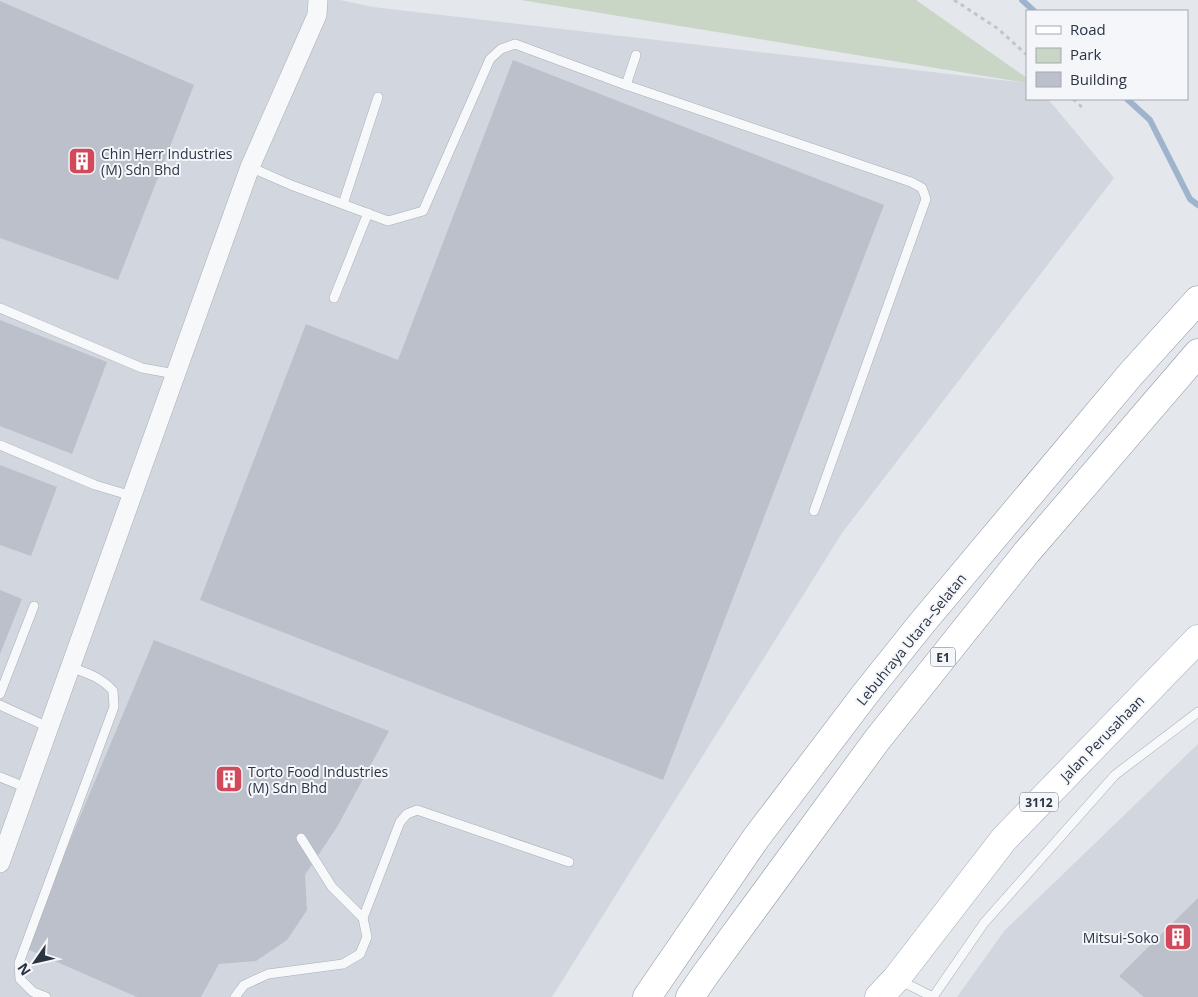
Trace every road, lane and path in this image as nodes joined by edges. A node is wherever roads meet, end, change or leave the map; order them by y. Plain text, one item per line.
1 (318, 0) edge
2 (954, 0) edge
3 (1026, 54) edge
4 (636, 55) dead end
5 (626, 84) junction
6 (378, 97) dead end
7 (1074, 100) edge
8 (1085, 110) dead end
9 (250, 167) junction
10 (342, 204) junction
11 (368, 213) junction
12 (334, 298) dead end
13 (1198, 300) edge
14 (0, 308) edge
15 (1198, 353) edge
16 (176, 374) junction
17 (0, 445) edge
18 (132, 496) junction
19 (814, 511) dead end
20 (34, 606) dead end
21 (1198, 640) edge
22 (70, 667) junction
23 (0, 694) edge
24 (0, 705) edge
25 (1198, 712) edge
26 (48, 727) junction
27 (0, 776) edge
28 (27, 788) junction
29 (301, 838) dead end
30 (569, 862) dead end
31 (0, 863) edge
32 (363, 918) junction
33 (889, 991) edge
34 (46, 997) edge
35 (235, 997) edge
36 (647, 997) edge
37 (690, 997) edge
38 (933, 997) edge

1 - 9 street
2 - 3 path
4 - 5 lane
5 - 11 lane
5 - 19 lane
6 - 10 lane
7 - 8 path
9 - 10 lane
9 - 16 street
10 - 11 lane
11 - 12 lane
13 - 36 main road, Lebuhraya Utara–Selatan
14 - 16 lane
15 - 37 main road, E1
16 - 18 street
17 - 18 lane
18 - 22 street
20 - 23 lane
21 - 33 main road, Jalan Perusahaan / 3112
22 - 26 street
22 - 34 lane
24 - 26 lane
25 - 38 lane
26 - 28 street
27 - 28 lane
28 - 31 street
29 - 32 lane
30 - 32 lane
32 - 35 lane
33 - 38 lane

